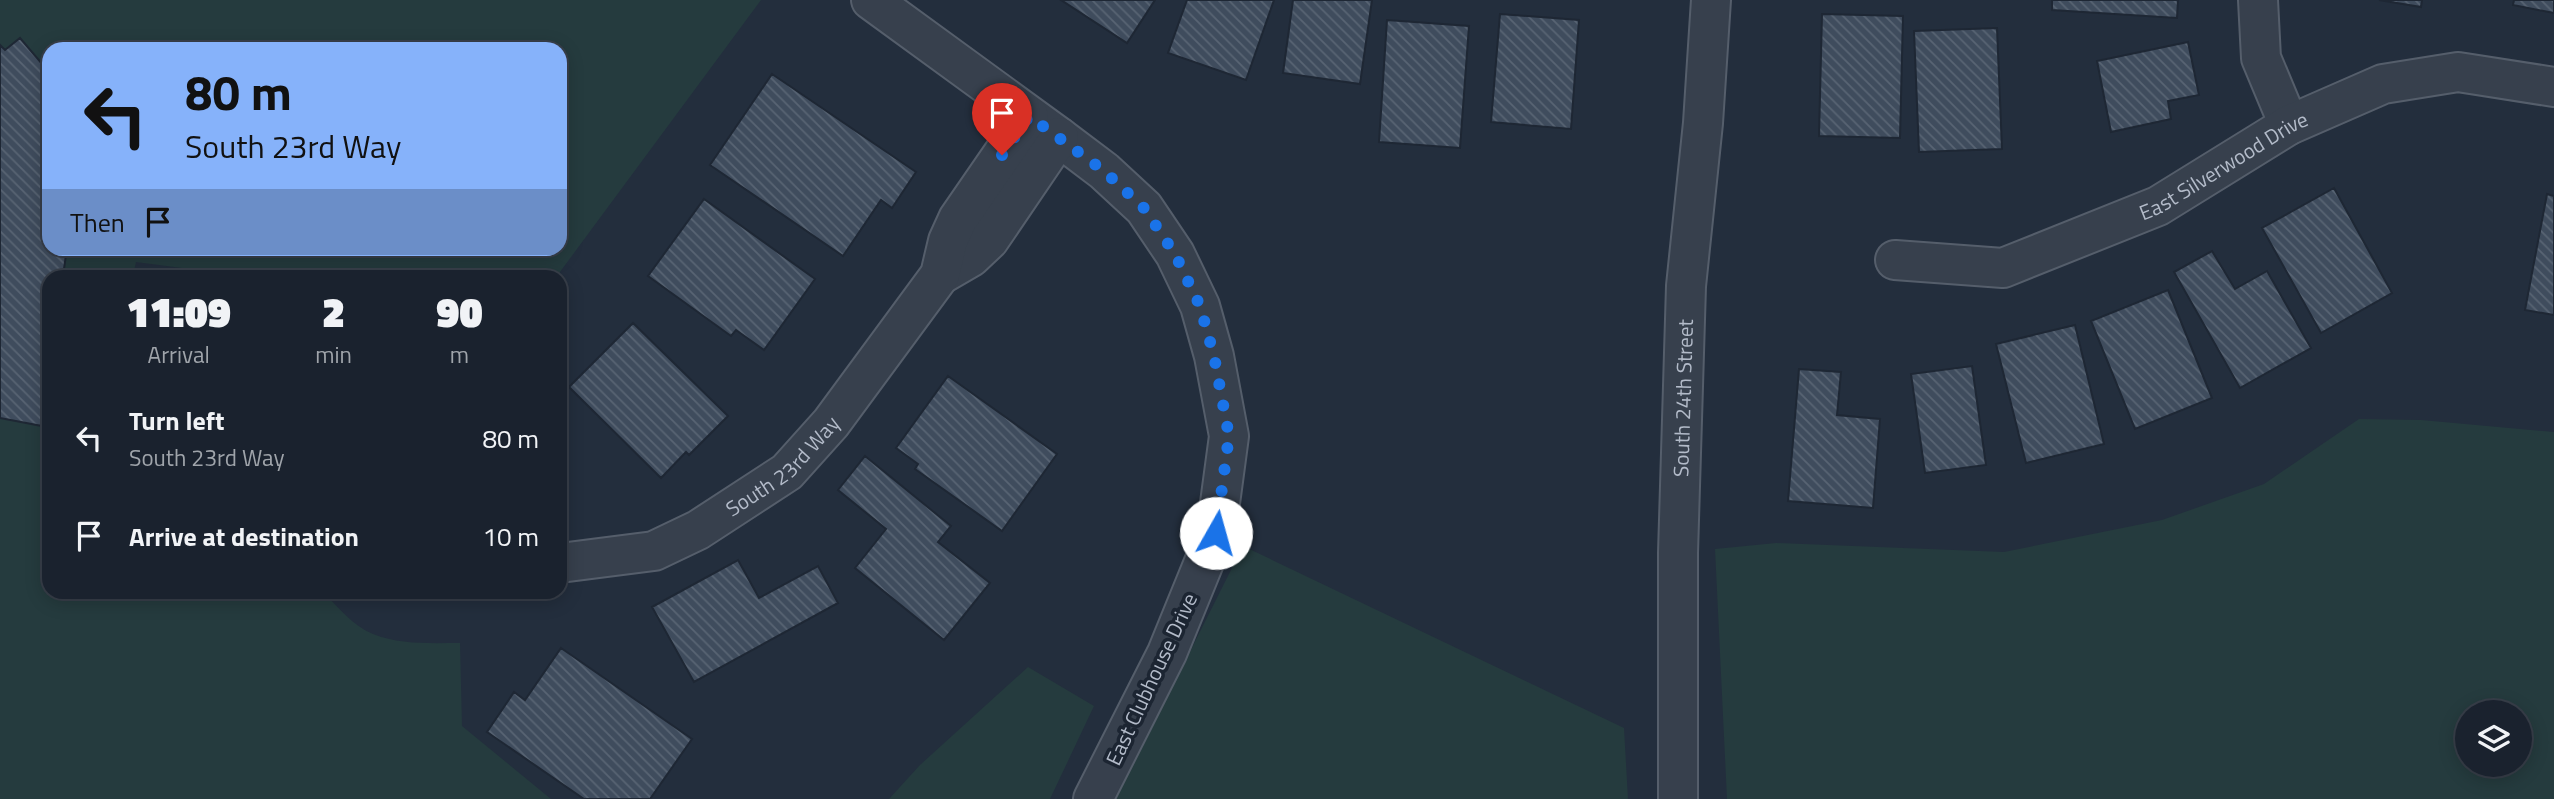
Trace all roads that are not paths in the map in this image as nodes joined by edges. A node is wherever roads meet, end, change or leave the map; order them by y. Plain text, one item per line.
1 (871, 0) edge
2 (1711, 0) edge
3 (2258, 0) edge
4 (2554, 87) edge
5 (2289, 125) junction
6 (1044, 126) junction
7 (958, 219) junction
8 (989, 240) junction
9 (1895, 260) dead end
10 (940, 275) junction
11 (567, 562) edge
12 (1093, 799) edge
13 (1678, 799) edge

1 - 6 street, East Clubhouse Drive
2 - 13 street, South 24th Street
3 - 5 street
4 - 5 street, East Silverwood Drive
5 - 9 street, East Silverwood Drive
6 - 7 street, South 23rd Way
6 - 8 street, South 23rd Way
6 - 12 street, East Clubhouse Drive
7 - 8 street
7 - 10 street, South 23rd Way
8 - 10 street, South 23rd Way
10 - 11 street, South 23rd Way

